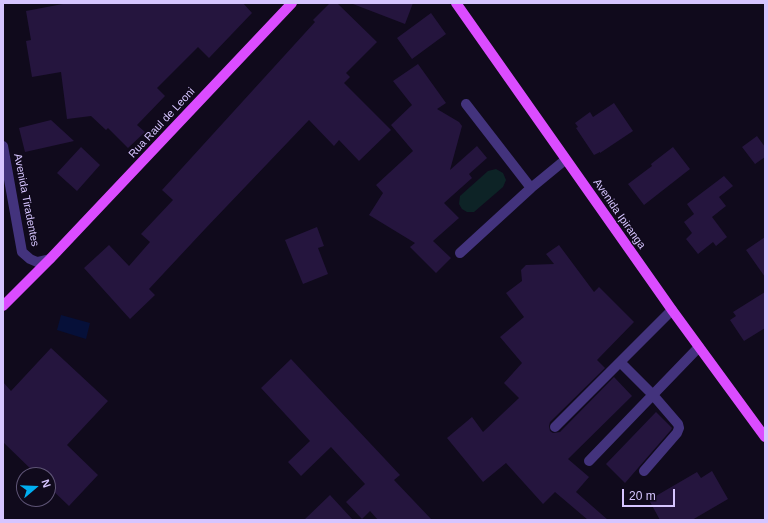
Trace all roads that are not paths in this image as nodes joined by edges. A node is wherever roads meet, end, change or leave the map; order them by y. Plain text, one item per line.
1 (292, 3) edge
2 (456, 3) edge
3 (466, 104) dead end
4 (3, 146) edge
5 (565, 160) junction
6 (531, 188) junction
7 (460, 253) dead end
8 (50, 259) junction
9 (3, 306) edge
10 (672, 310) junction
11 (699, 347) junction
12 (620, 362) junction
13 (653, 395) junction
14 (554, 427) dead end
15 (765, 437) edge
16 (589, 461) dead end
17 (644, 471) dead end

1 - 8 main road, Rua Raul de Leoni
2 - 5 main road, Avenida Ipiranga
3 - 6 street
4 - 8 street, Avenida Tiradentes
5 - 6 street
5 - 10 main road, Avenida Ipiranga
6 - 7 street
8 - 9 main road, Rua Raul de Leoni
10 - 11 main road, Avenida Ipiranga
10 - 12 street
11 - 13 street
11 - 15 main road, Avenida Ipiranga
12 - 13 street
12 - 14 street
13 - 16 street
13 - 17 street

